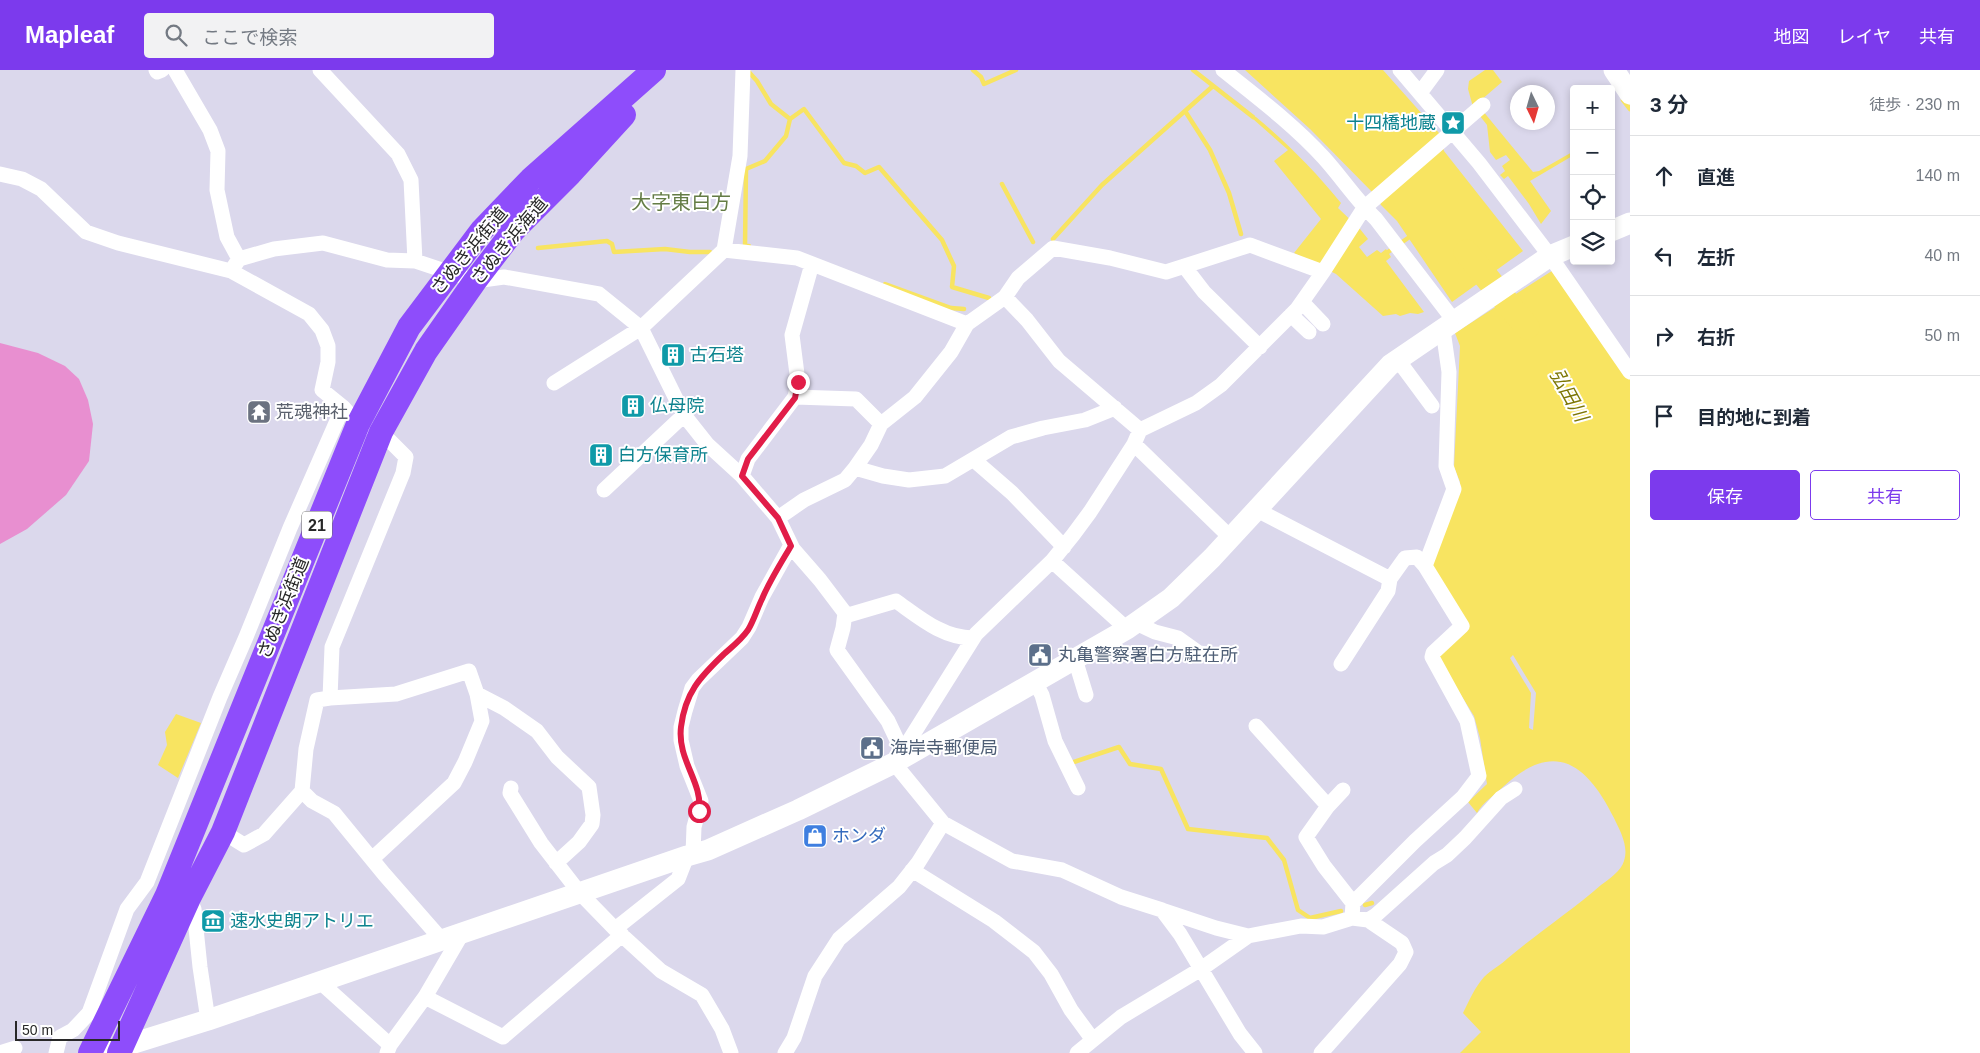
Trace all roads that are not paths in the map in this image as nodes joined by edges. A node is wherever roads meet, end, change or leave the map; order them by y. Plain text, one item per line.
1 (156, 70) edge
2 (162, 70) edge
3 (175, 70) edge
4 (320, 70) edge
5 (654, 70) edge
6 (665, 70) edge
7 (743, 70) edge
8 (1224, 70) edge
9 (1400, 70) edge
10 (1437, 70) edge
11 (1614, 70) edge
12 (1420, 93) junction
13 (1630, 94) edge
14 (1483, 105) dead end
15 (1451, 131) junction
16 (0, 174) edge
17 (1364, 208) junction
18 (1630, 223) edge
19 (1615, 229) edge
20 (1570, 248) edge
21 (724, 250) junction
22 (1546, 259) junction
23 (415, 261) junction
24 (812, 264) junction
25 (235, 265) junction
26 (1184, 266) junction
27 (449, 272) junction
28 (1323, 272) junction
29 (475, 281) junction
30 (1005, 297) junction
31 (1302, 302) junction
32 (1291, 315) junction
33 (967, 324) junction
34 (1323, 324) dead end
35 (1449, 326) junction
36 (641, 328) junction
37 (1309, 332) dead end
38 (1260, 347) junction
39 (1398, 360) junction
40 (1630, 372) edge
41 (554, 383) dead end
42 (795, 398) junction
43 (1432, 406) dead end
44 (1115, 408) junction
45 (684, 415) junction
46 (350, 416) junction
47 (882, 424) junction
48 (381, 432) junction
49 (1137, 437) junction
50 (974, 460) junction
51 (855, 468) junction
52 (742, 476) junction
53 (604, 490) dead end
54 (1257, 510) junction
55 (778, 518) junction
56 (1231, 538) junction
57 (791, 546) junction
58 (1064, 547) junction
59 (1052, 561) junction
60 (1425, 566) junction
61 (1390, 579) junction
62 (845, 616) junction
63 (1131, 626) junction
64 (973, 638) junction
65 (1215, 655) dead end
66 (1075, 659) junction
67 (1341, 664) dead end
68 (1035, 682) junction
69 (477, 694) junction
70 (1086, 695) dead end
71 (330, 698) junction
72 (1256, 726) dead end
73 (899, 760) junction
74 (511, 788) dead end
75 (1078, 788) dead end
76 (1515, 789) dead end
77 (1343, 790) dead end
78 (302, 791) junction
79 (1328, 806) junction
80 (943, 823) junction
81 (223, 832) junction
82 (690, 855) junction
83 (372, 859) junction
84 (556, 863) junction
85 (912, 870) junction
86 (579, 892) junction
87 (189, 898) junction
88 (1162, 910) junction
89 (1352, 910) junction
90 (1368, 920) junction
91 (462, 932) junction
92 (618, 932) junction
93 (1248, 936) junction
94 (441, 939) junction
95 (1201, 969) junction
96 (319, 981) junction
97 (425, 998) junction
98 (208, 1020) junction
99 (1093, 1040) junction
100 (15, 1048) dead end
101 (389, 1049) edge
102 (114, 1051) edge
103 (0, 1053) edge
104 (56, 1053) edge
105 (90, 1053) edge
106 (731, 1053) edge
107 (785, 1053) edge
108 (1076, 1053) edge
109 (1255, 1053) edge
110 (1321, 1053) edge

1 - 2 street
3 - 25 street
4 - 23 street
5 - 27 main road, さぬき浜街道 / 21
6 - 29 main road, さぬき浜海道 / 21
7 - 21 street
8 - 17 street
9 - 12 street
10 - 12 street
11 - 13 street
12 - 15 street
14 - 15 street
15 - 17 street
15 - 22 street
16 - 25 street
17 - 28 street
17 - 35 street
18 - 19 street
20 - 22 street
21 - 24 street
21 - 36 street
22 - 35 street
22 - 40 street
23 - 25 street
23 - 27 street
24 - 33 street
24 - 42 street
25 - 46 street
26 - 28 street
26 - 30 street
26 - 38 street
27 - 29 street
27 - 46 main road, さぬき浜街道 / 21
28 - 31 street
29 - 36 street
29 - 48 main road, さぬき浜海道 / 21
30 - 33 street
30 - 44 street
31 - 32 street
31 - 34 street
32 - 37 street
32 - 38 street
33 - 47 street
35 - 39 street
35 - 60 street
36 - 41 street
36 - 45 street
38 - 49 street
39 - 43 street
39 - 54 street
42 - 47 street
42 - 52 street
44 - 49 street
44 - 50 street
45 - 52 street
45 - 53 street
46 - 48 street
46 - 104 street
46 - 105 main road, さぬき浜街道 / 21
47 - 51 street
48 - 71 street
48 - 81 main road, さぬき浜街道 / 21
49 - 56 street
49 - 58 street
50 - 51 street
50 - 58 street
51 - 55 street
52 - 55 street
54 - 56 street
54 - 61 street
55 - 57 street
56 - 63 street
57 - 62 street
57 - 82 street
58 - 59 street
59 - 63 street
59 - 64 street
60 - 61 street
60 - 89 street
61 - 67 street
62 - 64 street
62 - 73 street
63 - 65 street
63 - 66 street
64 - 73 street
66 - 68 street
66 - 70 street
68 - 73 street
68 - 75 street
69 - 71 street
69 - 83 street
69 - 84 street
71 - 78 street
72 - 79 street
73 - 80 street
73 - 82 street
74 - 84 street
76 - 90 street
77 - 79 street
78 - 81 street
78 - 83 street
79 - 89 street
80 - 85 street
80 - 88 street
81 - 87 main road, さぬき浜街道 / 21
82 - 86 street
82 - 92 street
83 - 94 street
84 - 86 street
85 - 99 street
85 - 107 street
86 - 91 street
86 - 92 street
87 - 98 street
87 - 102 main road, さぬき浜街道 / 21
88 - 93 street
88 - 95 street
89 - 90 street
89 - 93 street
90 - 110 street
91 - 94 street
91 - 97 street
92 - 97 street
92 - 106 street
93 - 95 street
94 - 96 street
95 - 99 street
95 - 109 street
96 - 98 street
96 - 101 street
97 - 101 street
98 - 102 street
99 - 108 street
100 - 103 street

